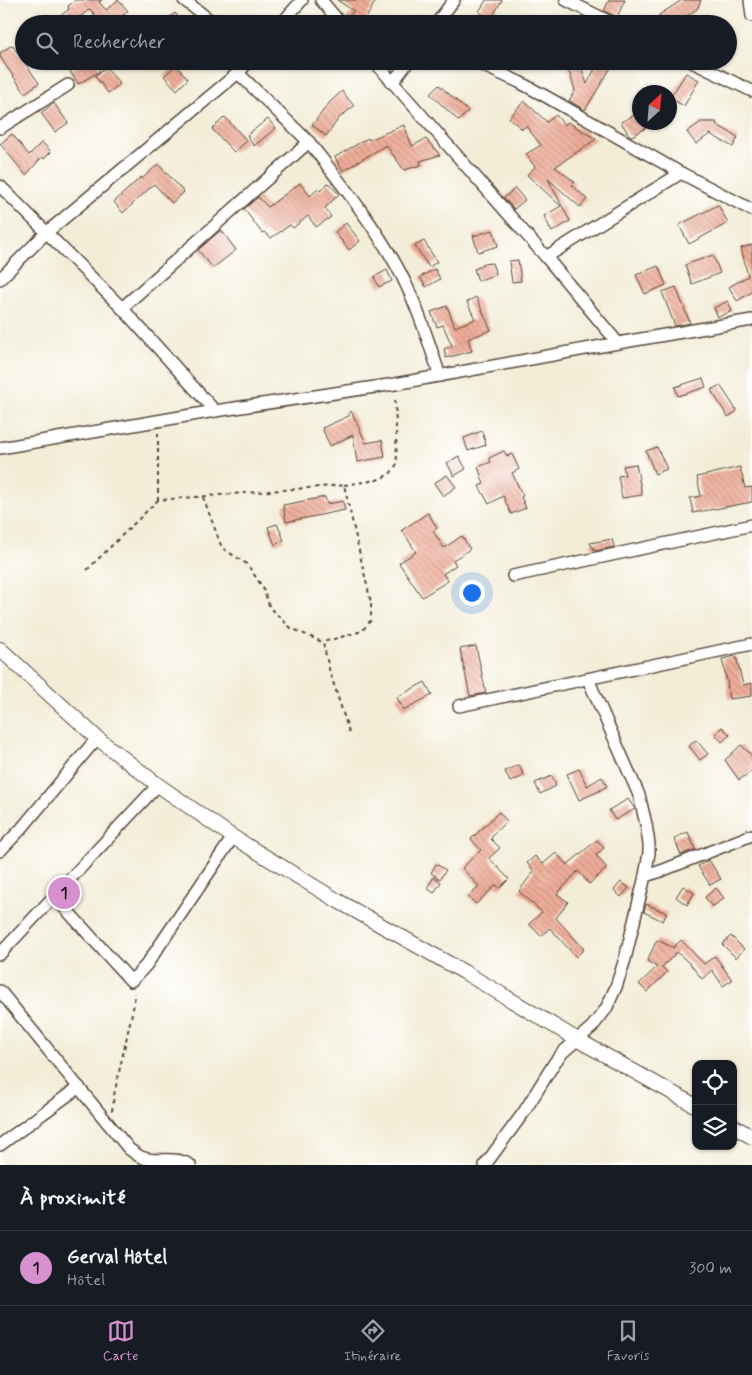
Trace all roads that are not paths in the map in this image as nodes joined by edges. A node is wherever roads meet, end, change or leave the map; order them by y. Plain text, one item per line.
1 (184, 0) edge
2 (302, 0) edge
3 (321, 0) edge
4 (454, 0) edge
5 (566, 0) edge
6 (750, 0) edge
7 (203, 15) edge
8 (290, 15) edge
9 (334, 15) edge
10 (443, 15) edge
11 (596, 15) edge
12 (752, 16) edge
13 (241, 70) edge
14 (381, 70) edge
15 (404, 70) edge
16 (492, 70) edge
17 (709, 70) edge
18 (238, 73) junction
19 (392, 83) junction
20 (68, 85) dead end
21 (752, 91) edge
22 (0, 128) edge
23 (309, 142) junction
24 (681, 173) junction
25 (0, 186) edge
26 (752, 210) edge
27 (46, 233) junction
28 (546, 257) junction
29 (0, 279) edge
30 (122, 308) junction
31 (752, 320) edge
32 (618, 343) junction
33 (440, 376) junction
34 (214, 411) junction
35 (0, 448) edge
36 (752, 525) edge
37 (513, 576) dead end
38 (752, 644) edge
39 (2, 655) edge
40 (588, 679) junction
41 (459, 706) dead end
42 (97, 738) junction
43 (158, 786) junction
44 (752, 836) edge
45 (233, 837) junction
46 (0, 851) edge
47 (645, 876) junction
48 (54, 896) junction
49 (0, 954) edge
50 (0, 991) edge
51 (578, 1040) junction
52 (79, 1087) junction
53 (694, 1105) edge
54 (737, 1128) edge
55 (752, 1137) edge
56 (0, 1145) edge
57 (147, 1162) edge
58 (190, 1165) edge
59 (485, 1165) edge

1 - 7 street
2 - 8 street
3 - 9 street
4 - 10 street
5 - 11 street
6 - 12 street
13 - 18 street
14 - 19 street
15 - 19 street
16 - 24 street
17 - 21 street
18 - 23 street
18 - 27 street
19 - 28 street
20 - 22 street
23 - 30 street
23 - 33 street
24 - 26 street
24 - 28 street
25 - 27 street
27 - 29 street
27 - 30 street
28 - 32 street
30 - 34 street
31 - 32 street
32 - 33 street
33 - 34 street
34 - 35 street
36 - 37 street
38 - 40 street
39 - 42 street
40 - 41 street
40 - 47 street
42 - 43 street
42 - 46 street
43 - 45 street
43 - 48 street
44 - 47 street
45 - 48 street
45 - 51 street
47 - 51 street
48 - 49 street
50 - 52 street
51 - 53 street
51 - 59 street
52 - 56 street
52 - 57 street
54 - 55 street
57 - 58 street

